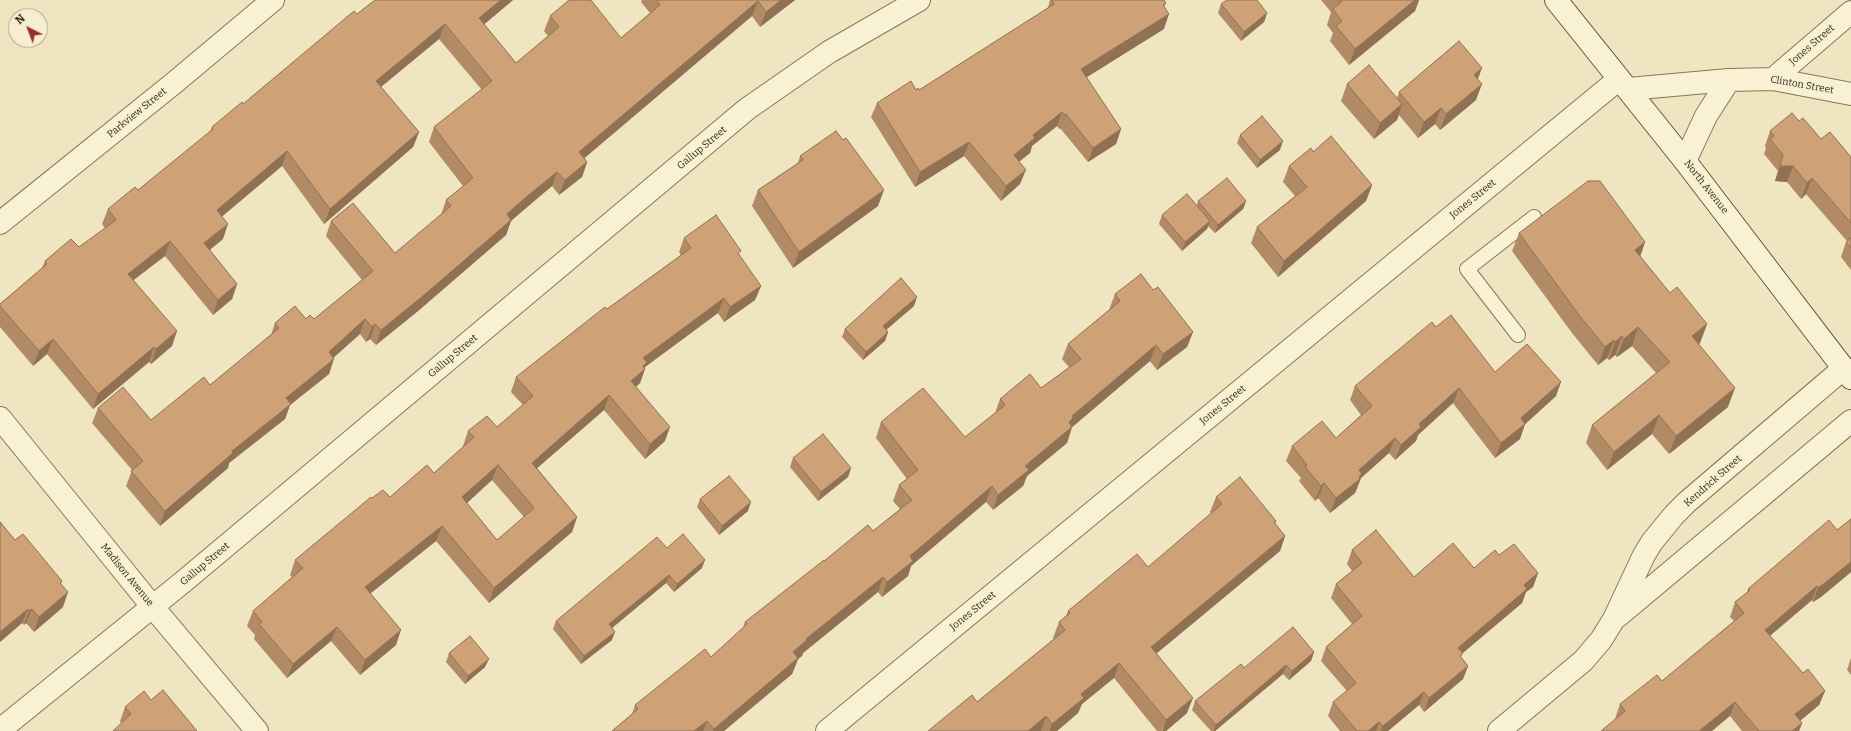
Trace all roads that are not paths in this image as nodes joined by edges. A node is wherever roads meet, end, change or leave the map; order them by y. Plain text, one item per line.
1 (273, 0) edge
2 (919, 0) edge
3 (1556, 0) edge
4 (1851, 12) edge
5 (1773, 79) junction
6 (1729, 80) junction
7 (1623, 84) junction
8 (1851, 94) edge
9 (1685, 161) junction
10 (1534, 217) dead end
11 (0, 223) edge
12 (1518, 335) dead end
13 (1847, 373) edge
14 (0, 418) edge
15 (1851, 420) edge
16 (152, 606) junction
17 (1614, 619) junction
18 (0, 730) edge
19 (257, 731) edge
20 (827, 731) edge
21 (1500, 731) edge

1 - 11 street, Parkview Street
2 - 16 street, Gallup Street
3 - 7 street, North Avenue
4 - 5 street, Jones Street
5 - 6 street, Clinton Street
5 - 8 street, Clinton Street
6 - 7 street, Clinton Street
6 - 9 street
7 - 9 street, North Avenue
7 - 20 street, Jones Street
9 - 13 street, North Avenue
10 - 12 lane
13 - 17 street, Kendrick Street
14 - 16 street, Madison Avenue
15 - 17 street, Kendrick Street
16 - 18 street, Gallup Street
16 - 19 street, Madison Avenue
17 - 21 street, Kendrick Street

